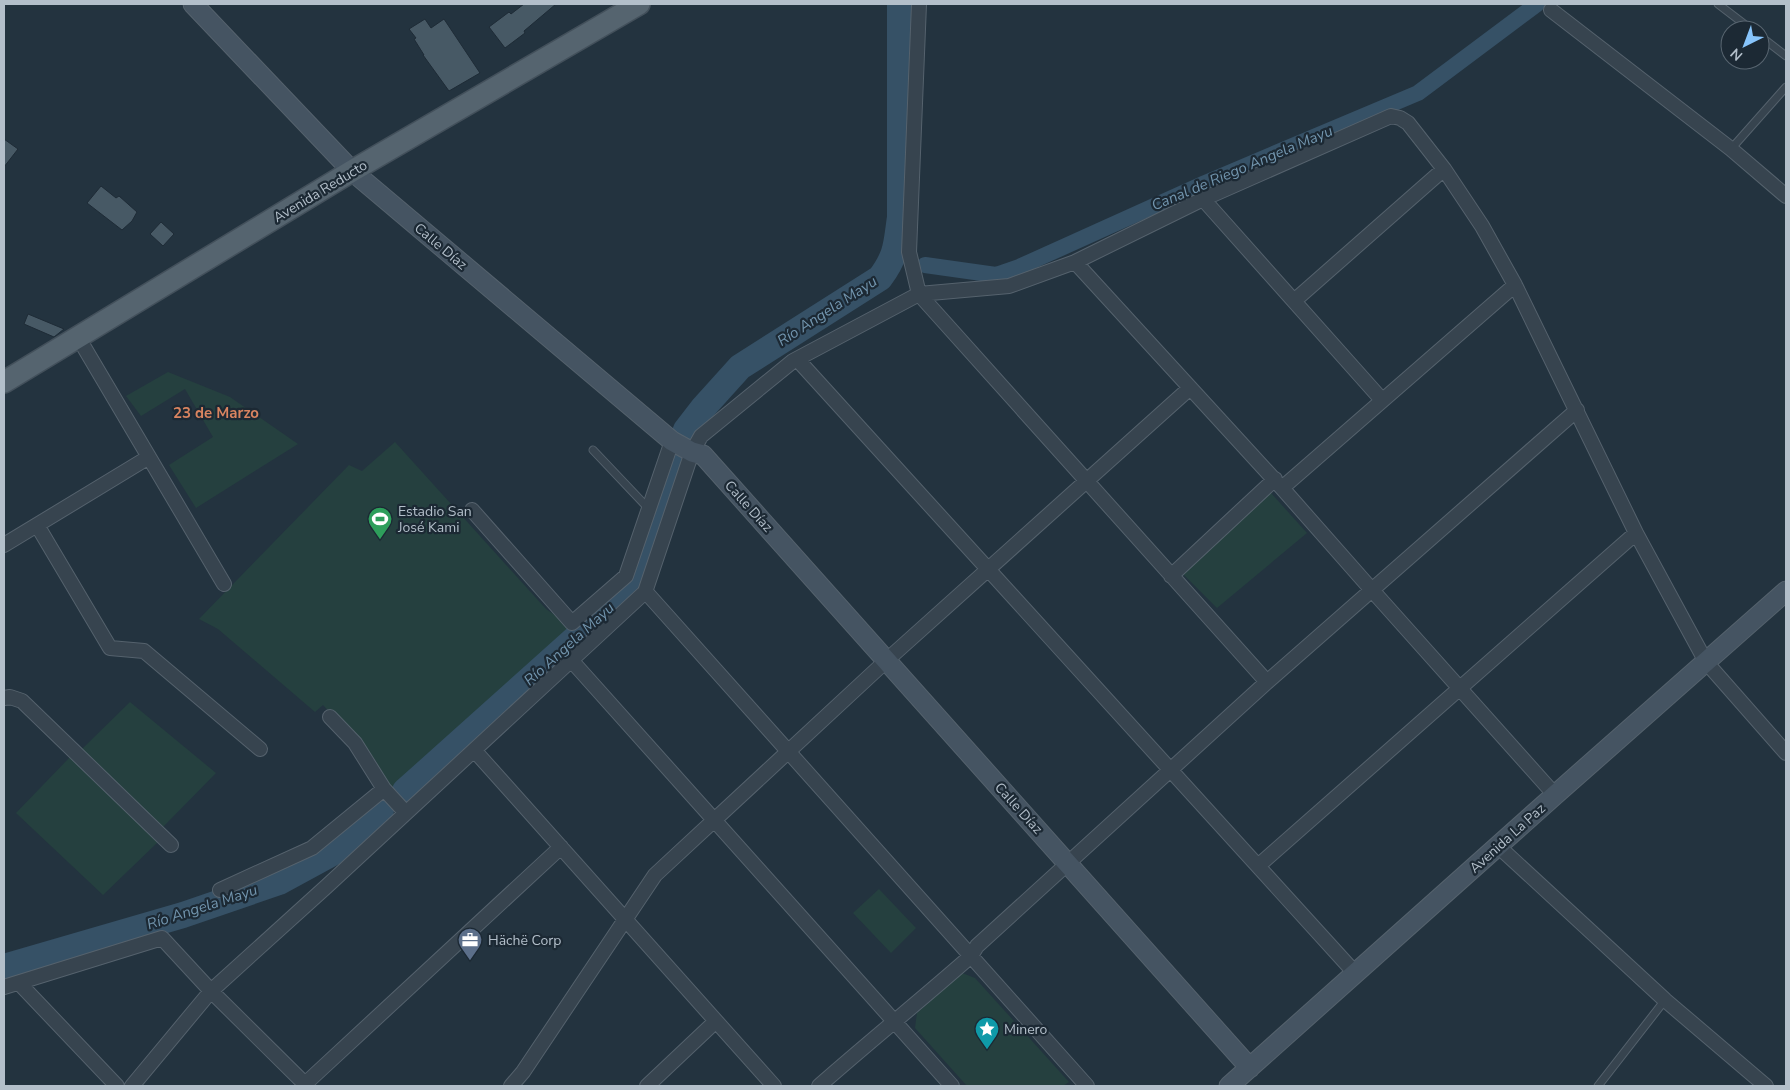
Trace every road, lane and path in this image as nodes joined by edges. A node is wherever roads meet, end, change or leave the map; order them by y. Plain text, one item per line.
1 (193, 4) edge
2 (639, 4) edge
3 (919, 4) edge
4 (1718, 4) edge
5 (1551, 10) dead end
6 (1739, 20) edge
7 (1770, 44) edge
8 (1786, 56) edge
9 (1786, 87) edge
10 (1731, 149) junction
11 (1444, 169) junction
12 (352, 171) junction
13 (1786, 196) edge
14 (1203, 199) junction
15 (1075, 262) junction
16 (1515, 285) junction
17 (919, 294) junction
18 (1294, 300) junction
19 (78, 337) junction
20 (797, 359) junction
21 (4, 382) edge
22 (1190, 388) junction
23 (1382, 400) junction
24 (1577, 410) junction
25 (672, 441) junction
26 (593, 450) dead end
27 (692, 452) junction
28 (149, 457) junction
29 (1087, 482) junction
30 (1279, 483) junction
31 (648, 508) junction
32 (472, 510) dead end
33 (36, 525) junction
34 (1636, 533) junction
35 (4, 545) edge
36 (989, 570) junction
37 (1171, 576) junction
38 (224, 584) dead end
39 (645, 590) junction
40 (1371, 590) junction
41 (1786, 591) edge
42 (571, 660) junction
43 (887, 660) junction
44 (1706, 662) junction
45 (1266, 682) junction
46 (1460, 689) junction
47 (4, 698) edge
48 (330, 717) dead end
49 (260, 749) dead end
50 (474, 750) junction
51 (789, 751) junction
52 (1786, 753) edge
53 (1170, 770) junction
54 (384, 789) junction
55 (1555, 795) junction
56 (406, 813) junction
57 (714, 819) junction
58 (171, 845) dead end
59 (1498, 846) junction
60 (561, 847) junction
61 (1069, 863) junction
62 (1258, 866) junction
63 (220, 890) dead end
64 (625, 919) junction
65 (971, 956) junction
66 (1355, 973) junction
67 (19, 983) junction
68 (4, 987) edge
69 (211, 992) junction
70 (1665, 1000) junction
71 (716, 1021) junction
72 (894, 1022) junction
73 (1250, 1068) junction
74 (306, 1085) edge
75 (117, 1086) edge
76 (132, 1086) edge
77 (511, 1086) edge
78 (647, 1086) edge
79 (774, 1086) edge
80 (819, 1086) edge
81 (952, 1086) edge
82 (1087, 1086) edge
83 (1229, 1086) edge
84 (1598, 1086) edge
85 (1766, 1086) edge

1 - 12 street, Calle Díaz
2 - 12 main road, Avenida Reducto
3 - 17 street
4 - 6 lane
5 - 10 street
7 - 8 lane
9 - 10 lane
10 - 13 street
11 - 14 street
11 - 16 street
11 - 18 street
12 - 19 main road, Avenida Reducto
12 - 25 street, Calle Díaz
14 - 15 street
14 - 18 street
15 - 17 street
15 - 22 street
16 - 23 street
16 - 24 street
17 - 20 street
17 - 29 street
18 - 23 street
19 - 21 main road, Avenida Reducto
19 - 28 street
20 - 27 street
20 - 36 street
22 - 29 street
22 - 30 street
23 - 30 street
24 - 34 street
24 - 40 street
25 - 27 street, Calle Díaz
25 - 31 street
26 - 31 lane
27 - 39 street
27 - 43 street, Calle Díaz
28 - 33 street
28 - 38 street
29 - 36 street
29 - 37 street
30 - 37 street
30 - 40 street
31 - 32 street
33 - 35 street
33 - 49 street
34 - 44 street
34 - 46 street
36 - 43 street
36 - 53 street
37 - 45 street
39 - 42 street
39 - 51 street
40 - 45 street
40 - 46 street
41 - 44 street, Avenida La Paz
42 - 50 street
42 - 57 street
43 - 51 street
43 - 61 street, Calle Díaz
44 - 52 street
44 - 55 street, Avenida La Paz
45 - 53 street
46 - 55 street
46 - 62 street
47 - 58 street
48 - 54 street
50 - 56 street
50 - 60 street
51 - 57 street
51 - 65 street
53 - 61 street
53 - 62 street
54 - 56 street
54 - 63 street
55 - 59 street, Avenida La Paz
56 - 69 street
57 - 64 street
57 - 72 street
59 - 66 street, Avenida La Paz
59 - 70 street
60 - 64 street
60 - 74 street
61 - 65 street
61 - 73 street, Calle Díaz
62 - 66 street
64 - 71 street
64 - 77 street
65 - 72 street
65 - 82 street
66 - 73 street, Avenida La Paz
67 - 68 street
67 - 69 street
67 - 75 street
69 - 74 street
69 - 76 street
70 - 84 lane
70 - 85 street
71 - 78 street
71 - 79 street
72 - 80 street
72 - 81 street
73 - 83 street, Avenida La Paz

